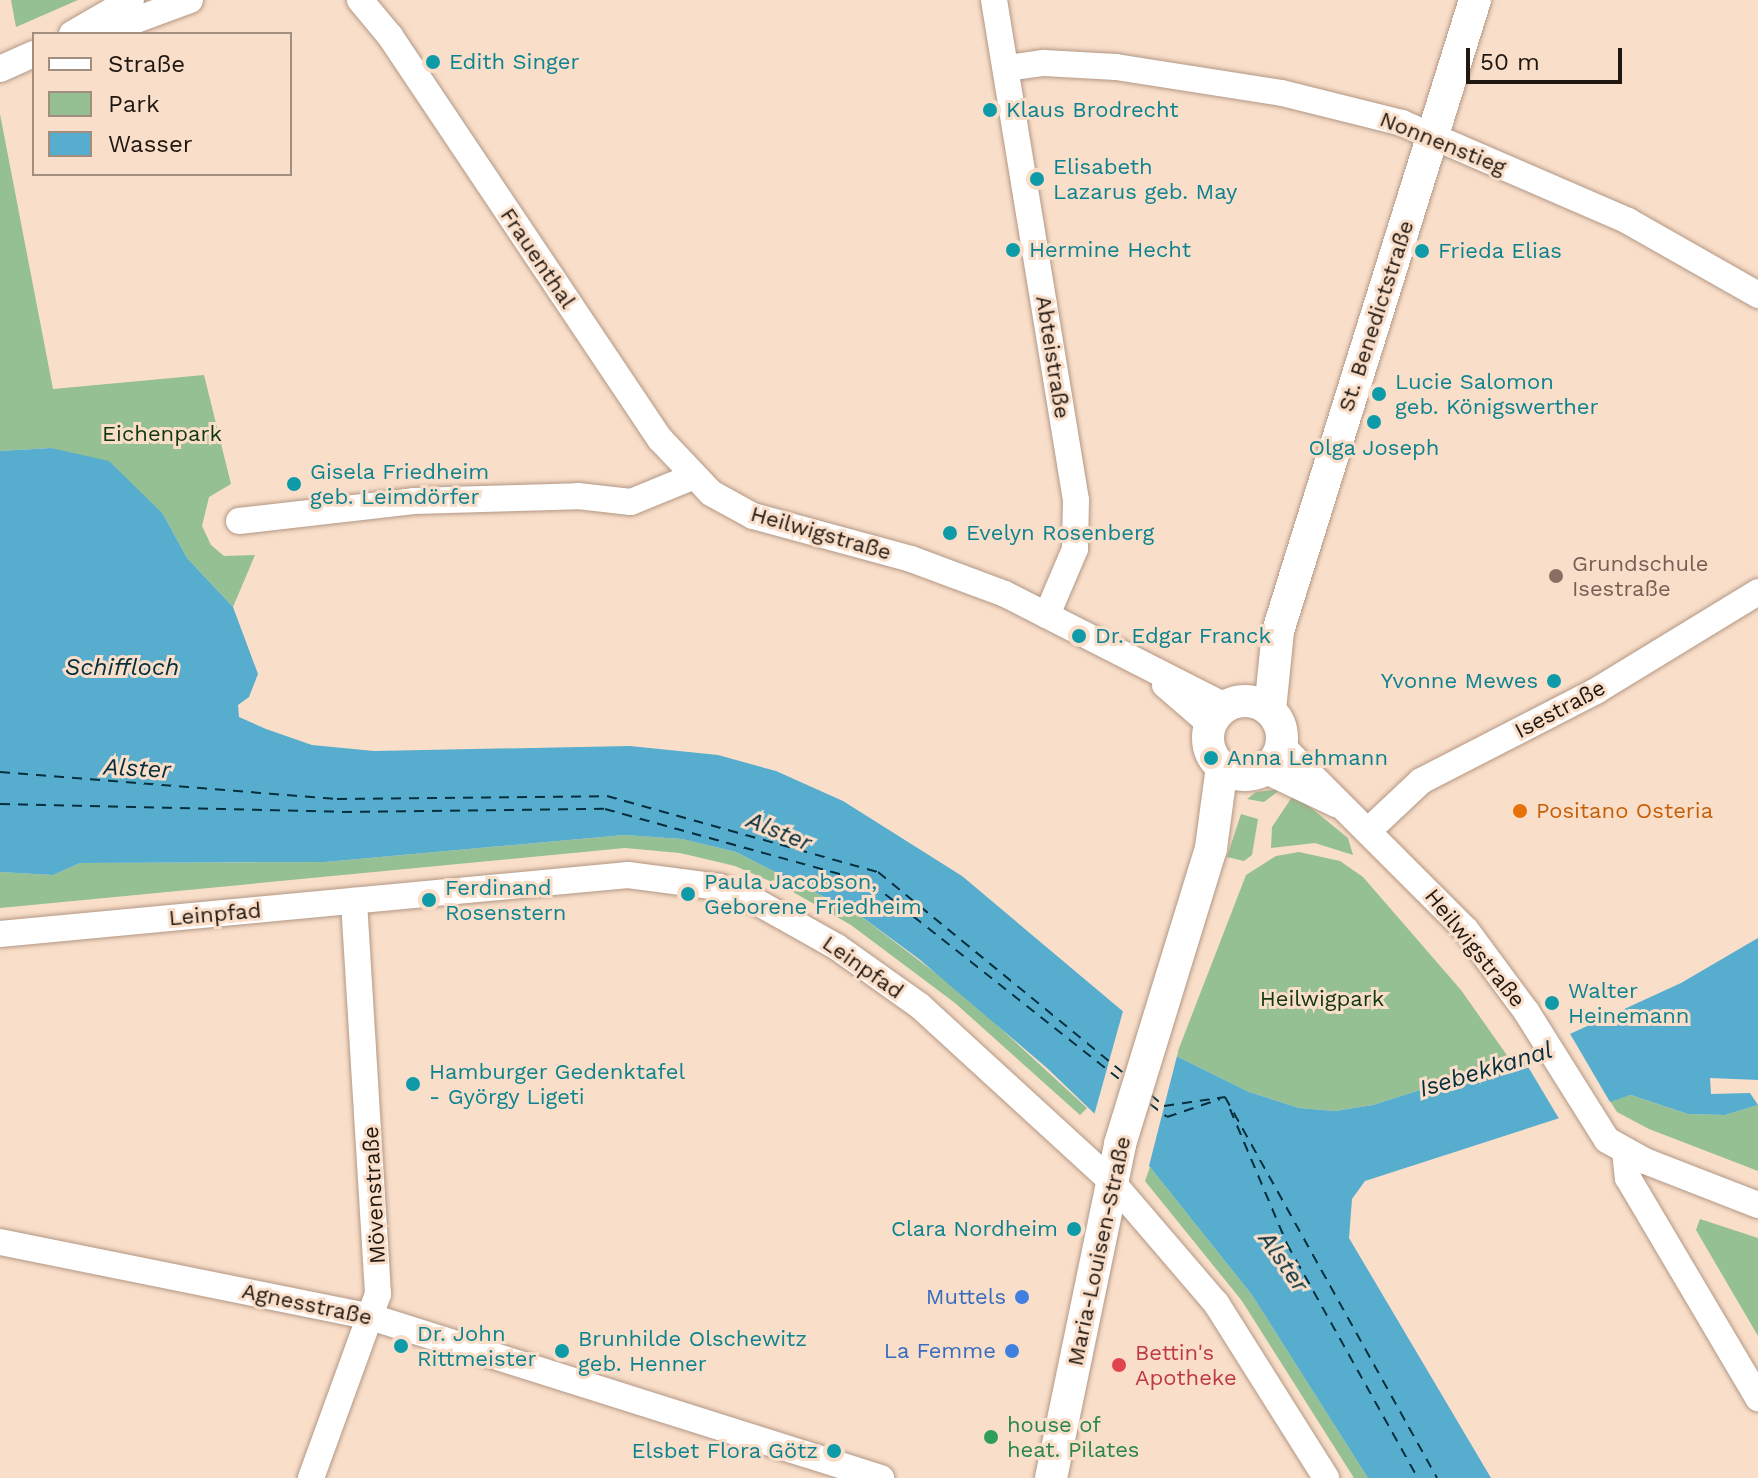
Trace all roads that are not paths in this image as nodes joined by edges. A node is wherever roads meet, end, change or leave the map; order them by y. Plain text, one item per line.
1 (131, 0) edge
2 (190, 0) edge
3 (360, 0) edge
4 (376, 0) edge
5 (994, 0) edge
6 (1475, 0) edge
7 (75, 32) edge
8 (103, 32) edge
9 (390, 36) junction
10 (32, 55) edge
11 (1007, 68) junction
12 (0, 69) edge
13 (1433, 137) junction
14 (1758, 295) edge
15 (692, 477) junction
16 (239, 521) dead end
17 (1758, 592) edge
18 (1047, 615) junction
19 (1237, 710) junction
20 (1255, 764) junction
21 (1368, 831) junction
22 (354, 901) junction
23 (0, 934) edge
24 (1625, 1151) junction
25 (1113, 1183) junction
26 (1758, 1205) edge
27 (0, 1242) edge
28 (371, 1317) junction
29 (1758, 1398) edge
30 (311, 1478) edge
31 (881, 1478) edge
32 (1051, 1478) edge
33 (1326, 1478) edge

1 - 7 street
2 - 8 street
3 - 9 street, Frauenthal
4 - 9 street, Frauenthal
5 - 11 street, Abteistraße
6 - 13 main road, St. Benedictstraße
9 - 15 street, Frauenthal
10 - 12 street
11 - 13 street, Nonnenstieg
11 - 18 street, Abteistraße
13 - 14 street, Nonnenstieg
13 - 19 main road, St. Benedictstraße
15 - 16 street
15 - 18 street, Heilwigstraße
17 - 21 street, Isestraße
18 - 19 street, Heilwigstraße
19 - 20 main road
19 - 20 main road
20 - 21 street, Heilwigstraße
20 - 25 main road, Maria-Louisen-Straße
21 - 24 street, Heilwigstraße
22 - 23 street, Leinpfad
22 - 25 street, Leinpfad
22 - 28 street, Mövenstraße
24 - 26 street, Heilwigstraße
24 - 29 street
25 - 32 main road, Maria-Louisen-Straße
25 - 33 street, Leinpfad
27 - 28 street, Agnesstraße
28 - 30 street, Mövenstraße
28 - 31 street, Agnesstraße

